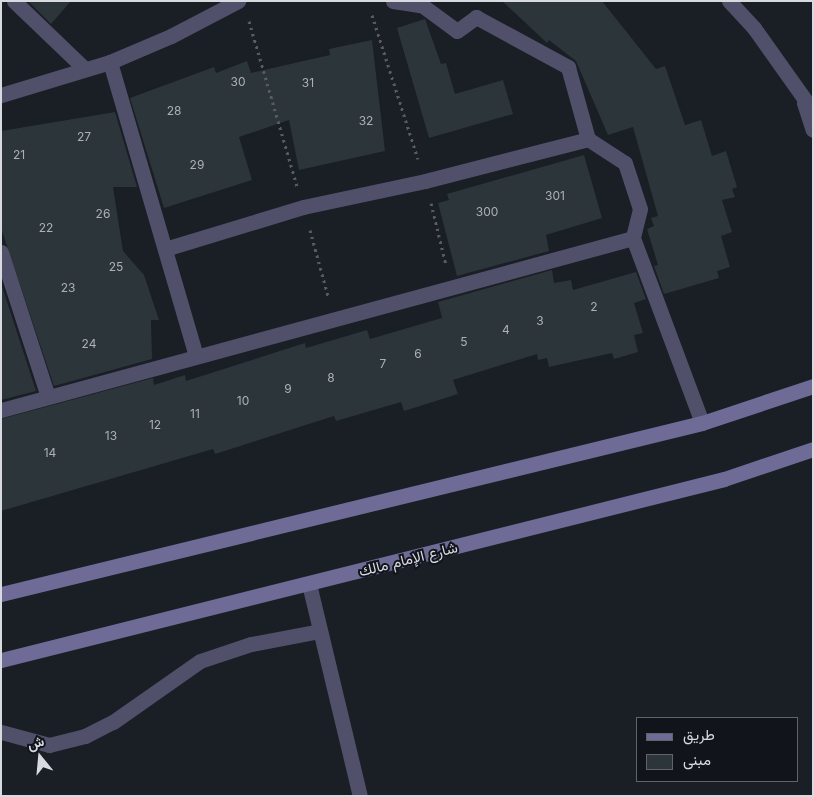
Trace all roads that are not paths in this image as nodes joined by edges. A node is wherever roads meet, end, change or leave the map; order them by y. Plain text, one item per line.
1 (14, 1) edge
2 (238, 1) edge
3 (393, 1) edge
4 (729, 1) edge
5 (110, 62) junction
6 (85, 69) junction
7 (1, 95) edge
8 (802, 99) junction
9 (813, 111) edge
10 (813, 130) edge
11 (588, 139) junction
12 (633, 238) junction
13 (165, 249) junction
14 (1, 252) edge
15 (196, 356) junction
16 (813, 386) edge
17 (48, 397) junction
18 (1, 410) edge
19 (702, 422) junction
20 (813, 449) edge
21 (309, 584) junction
22 (1, 594) edge
23 (320, 631) junction
24 (1, 660) edge
25 (1, 732) edge
26 (360, 796) edge

1 - 6 street
2 - 5 street
3 - 11 street
4 - 8 street
5 - 6 street
5 - 13 street
6 - 7 street
8 - 9 street
8 - 10 street
11 - 12 street
11 - 13 street
12 - 15 street
12 - 19 street
13 - 15 street
14 - 17 street
15 - 17 street
16 - 19 street
17 - 18 street
19 - 22 street
20 - 21 street, شارع الإمام مالك
21 - 23 street
21 - 24 street, شارع الإمام مالك
23 - 25 street
23 - 26 street

